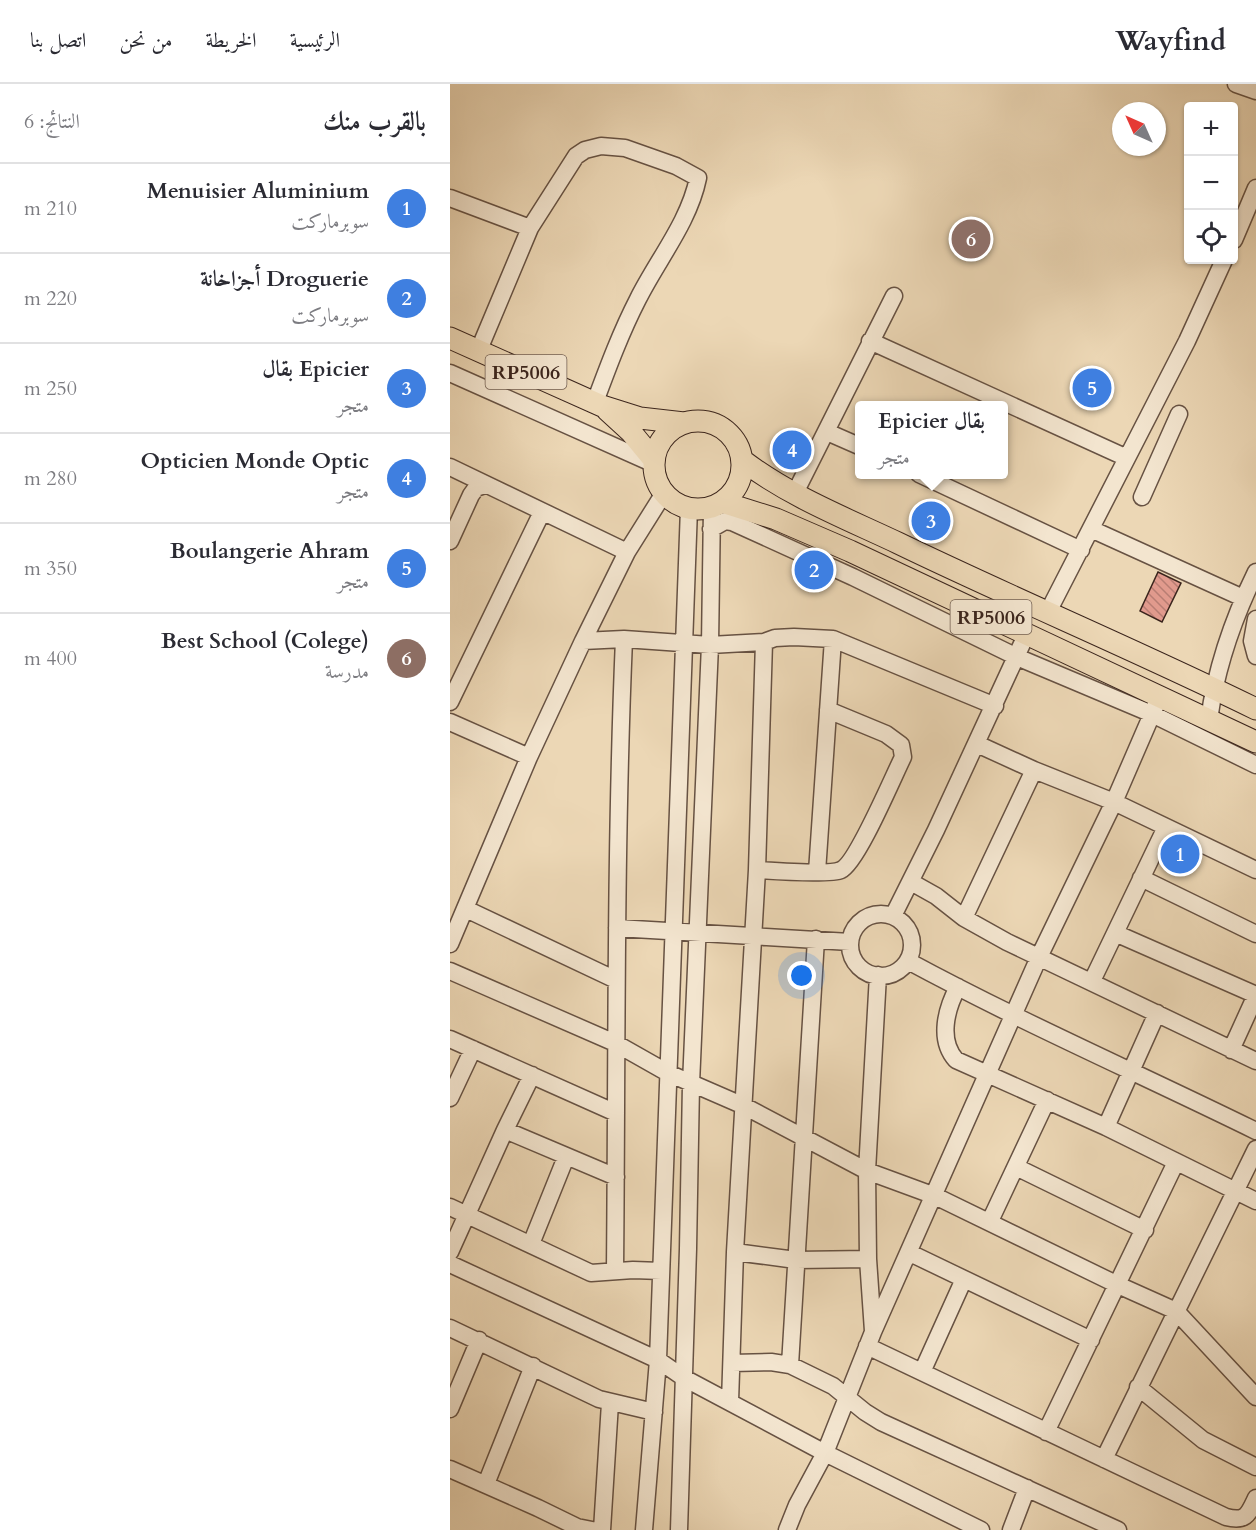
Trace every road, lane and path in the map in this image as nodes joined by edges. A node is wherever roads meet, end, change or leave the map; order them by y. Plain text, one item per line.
1 (1236, 84) edge
2 (1256, 92) edge
3 (1256, 188) edge
4 (450, 198) edge
5 (530, 228) junction
6 (1238, 229) edge
7 (1222, 264) edge
8 (894, 296) dead end
9 (450, 338) edge
10 (870, 341) junction
11 (478, 352) junction
12 (450, 373) edge
13 (1002, 401) edge
14 (598, 404) junction
15 (1008, 404) edge
16 (1179, 414) dead end
17 (684, 423) junction
18 (827, 432) junction
19 (855, 444) edge
20 (1127, 458) junction
21 (742, 460) junction
22 (654, 462) junction
23 (450, 467) edge
24 (930, 479) edge
25 (485, 485) junction
26 (664, 493) junction
27 (795, 493) junction
28 (1142, 497) dead end
29 (717, 504) junction
30 (689, 508) junction
31 (542, 512) junction
32 (711, 529) junction
33 (1091, 529) junction
34 (450, 541) edge
35 (1081, 550) junction
36 (627, 552) junction
37 (1256, 572) edge
38 (1243, 598) junction
39 (1048, 612) junction
40 (1256, 619) edge
41 (1027, 633) junction
42 (624, 639) junction
43 (832, 639) junction
44 (583, 641) junction
45 (684, 642) junction
46 (764, 642) junction
47 (710, 645) junction
48 (1256, 656) edge
49 (1017, 657) junction
50 (1213, 688) junction
51 (450, 702) edge
52 (995, 706) junction
53 (1156, 706) junction
54 (1256, 709) edge
55 (828, 710) junction
56 (1209, 720) junction
57 (450, 722) edge
58 (1256, 742) edge
59 (977, 744) junction
60 (529, 757) junction
61 (1256, 765) edge
62 (1034, 770) junction
63 (1114, 802) junction
64 (1166, 827) junction
65 (757, 870) junction
66 (1256, 870) edge
67 (818, 872) junction
68 (1141, 878) junction
69 (911, 882) junction
70 (459, 915) edge
71 (893, 916) junction
72 (964, 918) junction
73 (617, 928) junction
74 (673, 931) junction
75 (697, 933) junction
76 (1115, 933) junction
77 (1256, 934) edge
78 (753, 937) junction
79 (816, 939) junction
80 (850, 942) junction
81 (450, 944) edge
82 (1039, 957) junction
83 (908, 960) junction
84 (450, 971) edge
85 (878, 975) junction
86 (616, 980) junction
87 (1092, 981) junction
88 (958, 987) junction
89 (1256, 995) edge
90 (1157, 1013) junction
91 (1013, 1016) junction
92 (450, 1039) edge
93 (615, 1043) junction
94 (473, 1049) junction
95 (1231, 1050) junction
96 (1256, 1061) edge
97 (1131, 1069) junction
98 (668, 1073) junction
99 (532, 1075) junction
100 (988, 1075) junction
101 (691, 1084) junction
102 (450, 1098) edge
103 (1047, 1101) junction
104 (744, 1106) junction
105 (616, 1113) junction
106 (1106, 1127) junction
107 (505, 1130) junction
108 (1256, 1131) edge
109 (804, 1139) junction
110 (1256, 1149) edge
111 (566, 1157) junction
112 (1176, 1162) junction
113 (1016, 1167) junction
114 (867, 1172) junction
115 (616, 1177) junction
116 (1235, 1192) junction
117 (934, 1196) junction
118 (1256, 1201) edge
119 (450, 1206) edge
120 (467, 1214) junction
121 (990, 1221) junction
122 (1145, 1230) junction
123 (531, 1244) junction
124 (450, 1252) edge
125 (735, 1252) junction
126 (910, 1253) junction
127 (868, 1259) junction
128 (796, 1260) junction
129 (450, 1264) edge
130 (615, 1270) junction
131 (661, 1271) junction
132 (964, 1279) junction
133 (1118, 1285) junction
134 (1176, 1311) junction
135 (450, 1328) edge
136 (870, 1339) junction
137 (479, 1340) junction
138 (1091, 1340) junction
139 (658, 1360) junction
140 (732, 1363) junction
141 (790, 1365) junction
142 (533, 1366) junction
143 (922, 1372) junction
144 (684, 1378) junction
145 (1138, 1387) junction
146 (847, 1396) junction
147 (1256, 1397) edge
148 (730, 1402) junction
149 (610, 1403) junction
150 (450, 1409) edge
151 (654, 1412) junction
152 (1046, 1432) junction
153 (825, 1453) junction
154 (1104, 1458) junction
155 (1256, 1467) edge
156 (450, 1469) edge
157 (486, 1484) junction
158 (1027, 1488) junction
159 (1256, 1498) edge
160 (592, 1530) edge
161 (602, 1530) edge
162 (644, 1530) edge
163 (679, 1530) edge
164 (788, 1530) edge
165 (981, 1530) edge
166 (1011, 1530) edge
167 (1119, 1530) edge

1 - 2 street
3 - 6 street
4 - 5 street
5 - 11 street
5 - 14 street
7 - 20 street
8 - 10 street
9 - 11 main road, RP5006
10 - 13 street
10 - 18 street
11 - 14 main road, RP5006
12 - 22 street
14 - 17 main road, RP5006
14 - 22 main road, RP5006
15 - 20 street
16 - 28 street
17 - 21 main road, RP5006
17 - 22 main road
18 - 19 street
18 - 27 street
20 - 33 street
21 - 27 main road, RP5006
21 - 29 main road
22 - 26 main road, RP5006
23 - 25 street
24 - 35 street
25 - 31 street
25 - 34 street
26 - 30 main road
26 - 36 street
27 - 39 main road, RP5006
29 - 30 main road, RP5006
29 - 32 street
29 - 41 main road, RP5006
30 - 45 street
31 - 36 street
31 - 51 street
32 - 47 street
32 - 49 street
33 - 35 street
33 - 38 street
35 - 39 street
36 - 44 street
37 - 38 street
38 - 50 street
39 - 50 main road, RP5006
40 - 48 street
41 - 49 street
41 - 53 main road, RP5006
42 - 44 street
42 - 45 street
42 - 73 street
43 - 46 street
43 - 52 street
43 - 55 street
44 - 60 street
45 - 47 street
45 - 74 street
46 - 47 street
46 - 65 street
47 - 75 street
49 - 52 street
49 - 53 street
50 - 54 main road, RP5006
50 - 56 street
52 - 59 street
53 - 56 main road, RP5006
53 - 61 street
53 - 63 street
55 - 67 street
55 - 67 street
56 - 58 main road, RP5006
57 - 60 street
59 - 62 street
59 - 69 street
60 - 70 street
62 - 63 street
62 - 72 street
63 - 64 street
63 - 82 street
64 - 66 street
64 - 68 street
65 - 67 street
65 - 78 street
68 - 76 street
68 - 77 street
69 - 71 street
69 - 72 street
70 - 81 street
70 - 86 street
71 - 80 street
71 - 83 street
72 - 82 street
73 - 74 street
73 - 86 street
74 - 75 street
74 - 98 street
75 - 78 street
75 - 101 street
76 - 87 street
76 - 89 street
78 - 79 street
78 - 104 street
79 - 80 street
79 - 109 street
80 - 85 street
82 - 87 street
82 - 91 street
83 - 85 street
83 - 88 street
84 - 93 street
85 - 114 street
86 - 93 street
87 - 90 street
88 - 91 street
88 - 100 street
89 - 95 street
90 - 95 street
90 - 97 street
91 - 97 street
91 - 100 street
92 - 94 street
93 - 98 street
93 - 105 street
94 - 99 street
94 - 102 street
95 - 96 street
97 - 106 street
97 - 108 street
98 - 101 street
98 - 131 street
99 - 105 street
99 - 107 street
100 - 103 street
100 - 117 street
101 - 104 street
101 - 144 street
103 - 106 street
103 - 113 street
104 - 109 street
104 - 125 street
105 - 115 street
106 - 112 street
107 - 111 street
107 - 120 street
109 - 114 street
109 - 128 street
110 - 116 street
111 - 115 street
111 - 123 street
112 - 116 street
112 - 122 street
113 - 121 street
113 - 122 street
114 - 117 street
114 - 127 street
115 - 130 street
116 - 118 street
116 - 134 street
117 - 121 street
117 - 126 street
119 - 120 street
120 - 123 street
120 - 124 street
121 - 133 street
122 - 133 street
123 - 130 street
125 - 128 street
125 - 140 street
126 - 132 street
126 - 136 street
127 - 128 street
127 - 136 street
128 - 141 street
129 - 139 street
130 - 131 street
131 - 139 street
132 - 138 street
132 - 143 street
133 - 134 street
133 - 138 street
134 - 145 street
134 - 147 street
135 - 137 street
136 - 143 street
136 - 146 street
137 - 142 street
137 - 150 street
138 - 152 street
139 - 144 street
139 - 151 street
140 - 141 street
140 - 148 street
141 - 146 street
142 - 149 street
142 - 157 street
143 - 152 street
144 - 148 street
144 - 163 street
145 - 154 street
145 - 155 street
146 - 153 street
146 - 158 street
148 - 153 street
149 - 151 street
149 - 161 street
151 - 162 street
152 - 154 street
153 - 164 street
153 - 165 street
154 - 159 street
156 - 157 street
157 - 160 street
158 - 166 street
158 - 167 street

